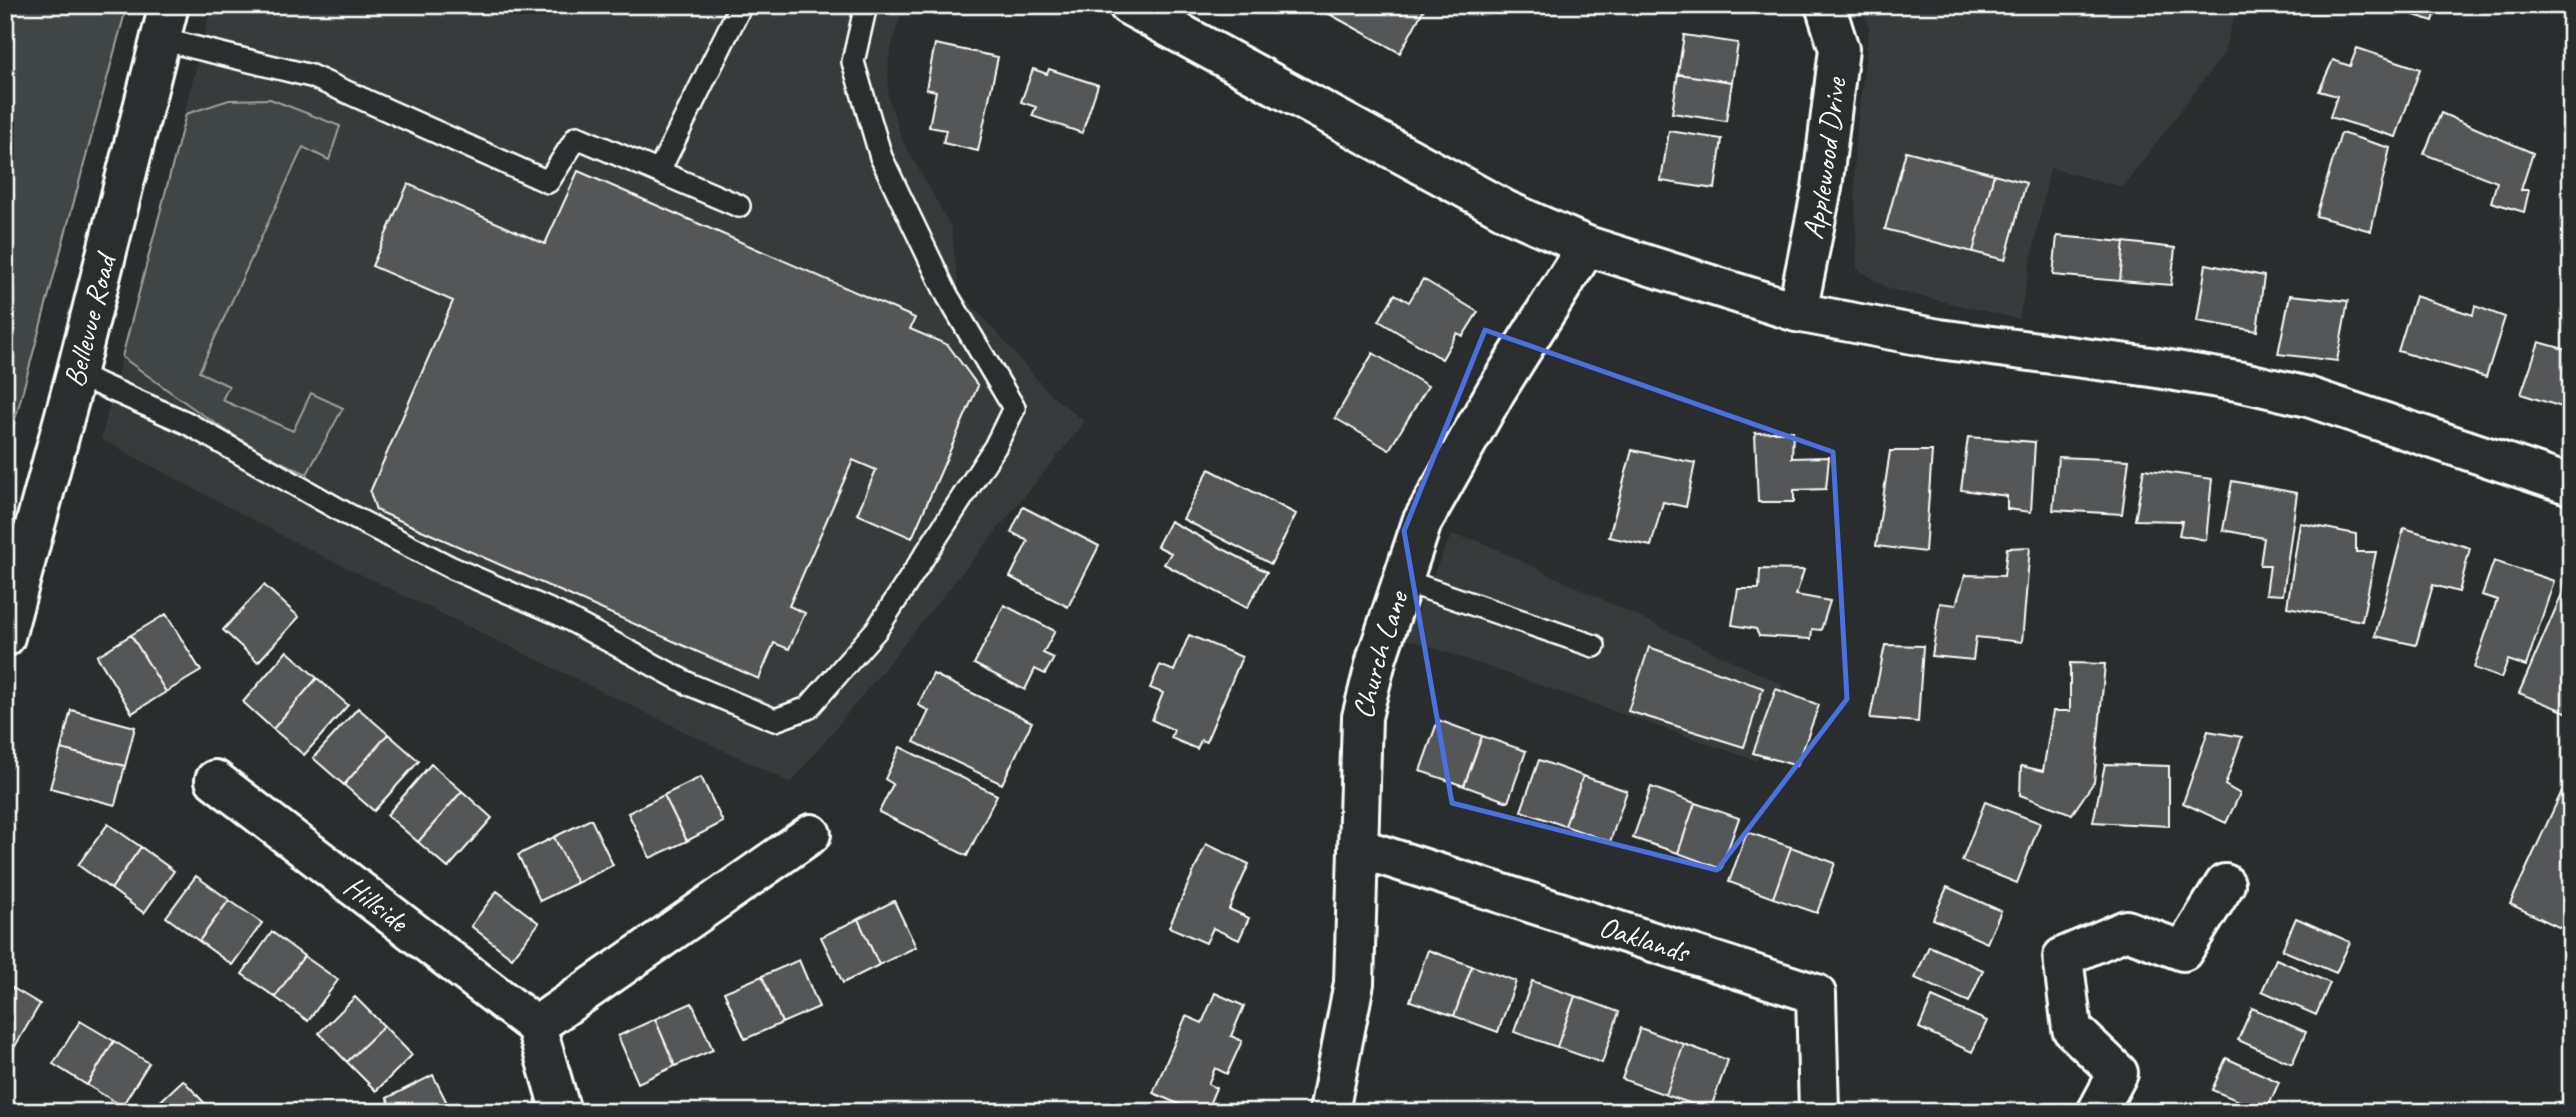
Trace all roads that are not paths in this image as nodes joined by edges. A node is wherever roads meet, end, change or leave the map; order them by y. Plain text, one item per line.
1 (741, 5) edge
2 (866, 5) edge
3 (1128, 5) edge
4 (1825, 5) edge
5 (164, 22) edge
6 (660, 171) junction
7 (739, 206) dead end
8 (1587, 246) junction
9 (1797, 312) junction
10 (76, 374) junction
11 (2571, 485) edge
12 (1402, 580) junction
13 (5, 637) edge
14 (1594, 646) dead end
15 (215, 780) dead end
16 (811, 834) dead end
17 (1359, 848) junction
18 (2225, 884) dead end
19 (536, 1026) junction
20 (561, 1112) edge
21 (1329, 1112) edge
22 (1819, 1112) edge
23 (2097, 1112) edge

1 - 6 lane
2 - 10 lane
3 - 8 street
4 - 9 street, Applewood Drive
5 - 6 lane
5 - 10 street, Bellevue Road
6 - 7 lane
8 - 9 street
8 - 12 street, Church Lane
9 - 11 street
10 - 13 street, Bellevue Road
12 - 14 lane
12 - 17 street, Church Lane
15 - 19 street, Hillside
16 - 19 street
17 - 21 street, Church Lane
17 - 22 street, Oaklands
18 - 23 street
19 - 20 street

